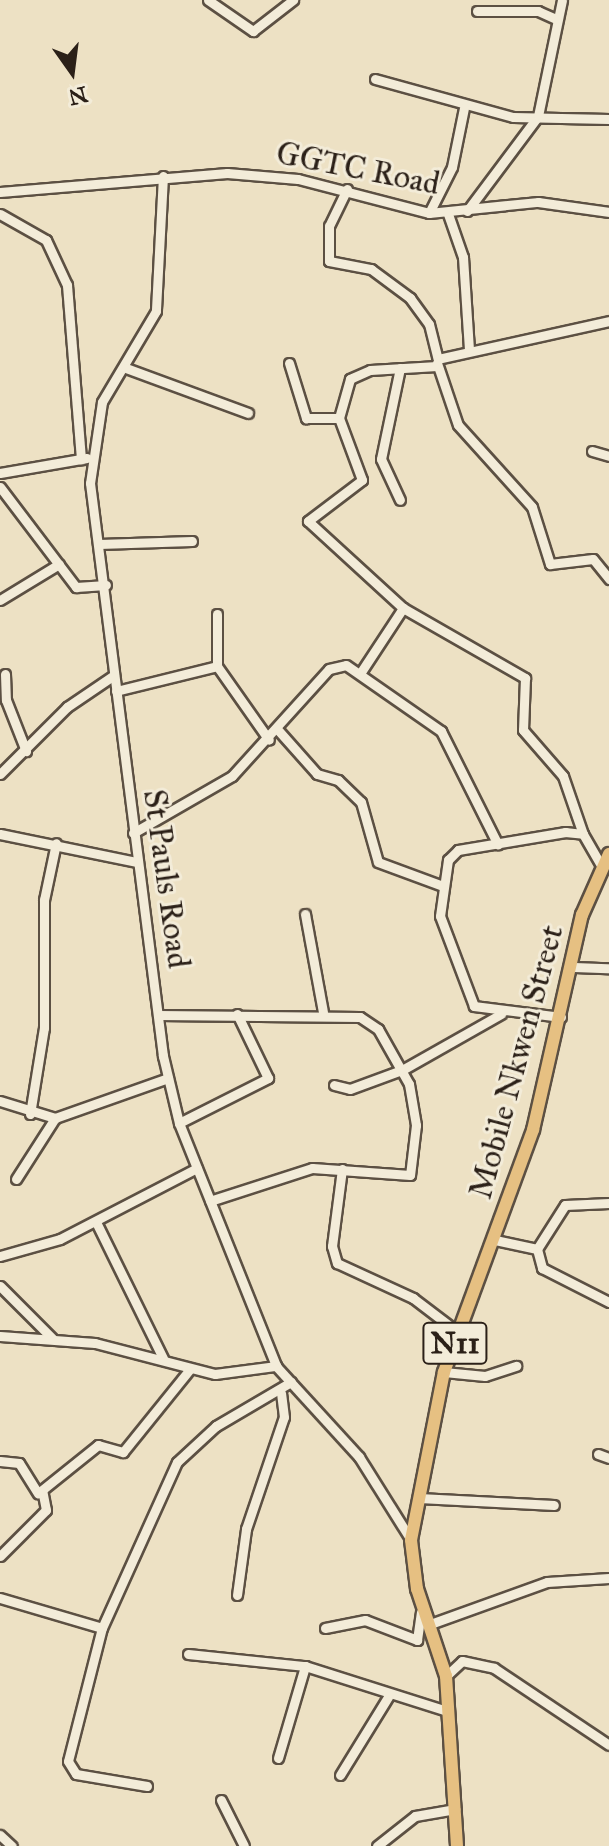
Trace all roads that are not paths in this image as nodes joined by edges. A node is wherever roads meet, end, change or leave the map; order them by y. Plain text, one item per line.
1 (208, 0) edge
2 (293, 0) edge
3 (562, 0) edge
4 (477, 11) dead end
5 (556, 19) junction
6 (375, 79) dead end
7 (464, 108) junction
8 (538, 116) junction
9 (609, 119) edge
10 (163, 176) junction
11 (347, 189) junction
12 (0, 192) edge
13 (467, 211) junction
14 (609, 212) edge
15 (429, 213) junction
16 (0, 214) edge
17 (448, 214) junction
18 (609, 321) edge
19 (469, 350) junction
20 (289, 363) dead end
21 (438, 363) junction
22 (126, 368) junction
23 (400, 368) junction
24 (248, 413) dead end
25 (339, 418) junction
26 (592, 451) dead end
27 (609, 456) edge
28 (85, 458) junction
29 (0, 473) edge
30 (0, 487) edge
31 (400, 500) dead end
32 (192, 541) dead end
33 (99, 544) junction
34 (59, 564) junction
35 (609, 579) edge
36 (106, 585) junction
37 (0, 600) edge
38 (403, 608) junction
39 (217, 614) dead end
40 (217, 666) junction
41 (361, 672) junction
42 (5, 674) dead end
43 (114, 675) junction
44 (116, 691) junction
45 (278, 730) junction
46 (269, 740) junction
47 (26, 751) junction
48 (0, 774) edge
49 (133, 833) junction
50 (0, 834) edge
51 (583, 834) junction
52 (56, 843) junction
53 (498, 845) junction
54 (605, 860) edge
55 (137, 862) junction
56 (443, 886) junction
57 (305, 914) dead end
58 (572, 967) junction
59 (609, 968) edge
60 (323, 1012) junction
61 (237, 1014) junction
62 (501, 1014) junction
63 (158, 1015) junction
64 (561, 1017) junction
65 (402, 1070) junction
66 (168, 1078) junction
67 (334, 1085) dead end
68 (0, 1101) edge
69 (30, 1114) junction
70 (55, 1118) junction
71 (179, 1123) junction
72 (197, 1168) junction
73 (342, 1169) junction
74 (16, 1179) dead end
75 (210, 1201) junction
76 (609, 1203) edge
77 (96, 1222) junction
78 (495, 1240) junction
79 (537, 1249) junction
80 (0, 1256) edge
81 (0, 1286) edge
82 (609, 1302) edge
83 (459, 1333) junction
84 (0, 1336) edge
85 (52, 1338) junction
86 (163, 1358) junction
87 (276, 1366) junction
88 (516, 1366) dead end
89 (190, 1369) junction
90 (444, 1372) junction
91 (291, 1382) junction
92 (281, 1393) junction
93 (598, 1454) dead end
94 (609, 1458) edge
95 (0, 1461) edge
96 (38, 1493) junction
97 (419, 1498) junction
98 (554, 1505) dead end
99 (411, 1540) junction
100 (0, 1556) edge
101 (609, 1578) edge
102 (417, 1589) junction
103 (237, 1595) dead end
104 (0, 1598) edge
105 (433, 1623) junction
106 (102, 1628) junction
107 (325, 1628) dead end
108 (188, 1654) dead end
109 (305, 1666) junction
110 (446, 1676) junction
111 (388, 1697) junction
112 (447, 1711) junction
113 (609, 1745) edge
114 (278, 1758) dead end
115 (340, 1775) dead end
116 (147, 1786) dead end
117 (221, 1800) dead end
118 (455, 1809) junction
119 (0, 1835) edge
120 (12, 1846) edge
121 (244, 1846) edge
122 (377, 1846) edge
123 (457, 1846) edge

1 - 2 street
3 - 5 street
4 - 5 street
5 - 8 street
6 - 7 street
7 - 8 street
7 - 15 street
8 - 9 street
8 - 13 street
10 - 11 street, GGTC Road
10 - 12 street, GGTC Road
10 - 22 street, St Pauls Road
11 - 15 street, GGTC Road
11 - 21 street
13 - 14 street, GGTC Road
13 - 17 street, GGTC Road
15 - 17 street, GGTC Road
16 - 28 street
17 - 19 street
18 - 19 street
19 - 21 street
20 - 25 street
21 - 23 street
21 - 35 street
22 - 24 street
22 - 28 street, St Pauls Road
23 - 25 street
23 - 31 street
25 - 38 street
26 - 27 street
28 - 29 street
28 - 33 street, St Pauls Road
30 - 34 street
32 - 33 street
33 - 36 street, St Pauls Road
34 - 36 street
34 - 37 street
36 - 43 street, St Pauls Road
38 - 41 street
38 - 51 street
39 - 40 street
40 - 44 street
40 - 46 street
41 - 45 street
41 - 53 street
42 - 47 street
43 - 44 street, St Pauls Road
43 - 47 street
44 - 49 street, St Pauls Road
45 - 46 street
45 - 56 street
46 - 49 street
47 - 48 street
49 - 55 street, St Pauls Road
50 - 52 street
51 - 53 street
51 - 54 street
52 - 55 street
52 - 69 street
53 - 56 street
54 - 58 highway, Mobile Nkwen Street / N11
55 - 63 street, St Pauls Road
56 - 62 street
57 - 60 street
58 - 59 street
58 - 64 highway, Mobile Nkwen Street / N11
60 - 61 street
60 - 65 street
61 - 63 street
61 - 71 street
62 - 64 street
62 - 65 street
63 - 66 street, St Pauls Road
64 - 78 highway, Mobile Nkwen Street / N11
65 - 67 street
65 - 73 street
66 - 70 street
66 - 71 street, St Pauls Road
68 - 69 street
69 - 70 street
70 - 74 street
71 - 72 street, St Pauls Road
72 - 75 street, St Pauls Road
72 - 77 street
73 - 75 street
73 - 83 street
75 - 87 street, St Pauls Road
76 - 79 street
77 - 80 street
77 - 86 street
78 - 79 street
78 - 83 highway, Mobile Nkwen Street / N11
79 - 82 street
81 - 85 street
83 - 90 highway, Mobile Nkwen Street / N11
84 - 85 street
85 - 86 street
86 - 89 street
87 - 89 street
87 - 91 street, St Pauls Road
88 - 90 street
89 - 96 street
90 - 97 highway, Mobile Nkwen Street / N11
91 - 92 street
91 - 99 street, St Pauls Road
92 - 103 street
92 - 106 street
93 - 94 street
95 - 96 street
96 - 100 street
97 - 98 street
97 - 99 highway, Mobile Nkwen Street / N11
99 - 102 highway, Mobile Nkwen Street / N11
101 - 105 street
102 - 105 highway, Mobile Nkwen Street / N11
102 - 107 street
104 - 106 street
105 - 110 highway, Mobile Nkwen Street / N11
106 - 116 street
108 - 109 street
109 - 111 street
109 - 114 street
110 - 112 highway, Mobile Nkwen Street / N11
110 - 113 street
111 - 112 street
111 - 115 street
112 - 118 highway, Mobile Nkwen Street / N11
117 - 121 street
118 - 122 street
118 - 123 highway, Mobile Nkwen Street / N11
119 - 120 street

